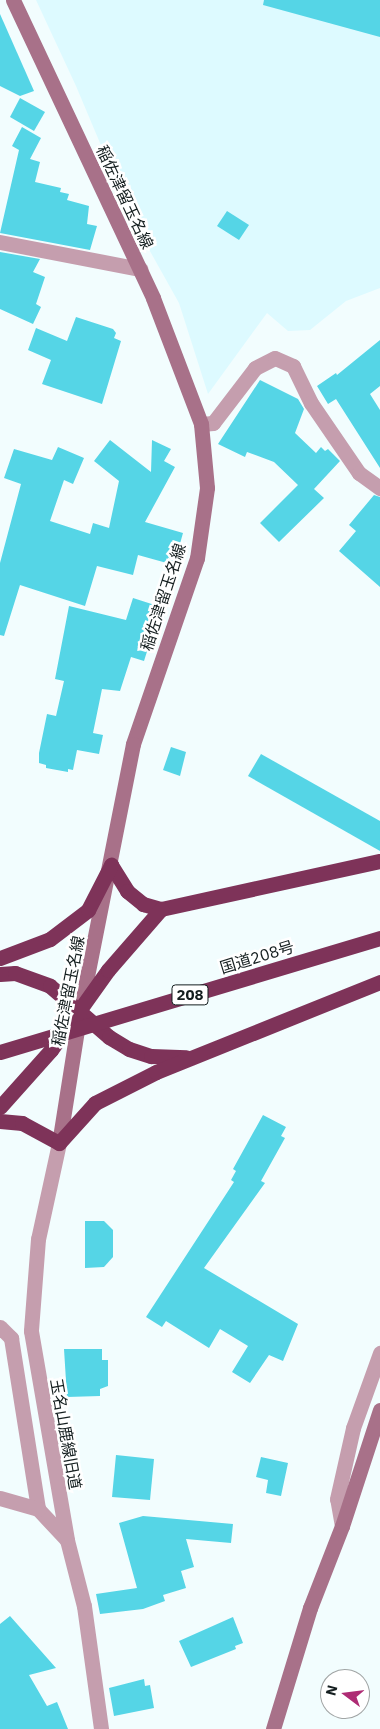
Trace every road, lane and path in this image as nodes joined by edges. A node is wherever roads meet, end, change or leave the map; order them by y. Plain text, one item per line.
1 (13, 0) edge
2 (0, 242) edge
3 (140, 269) junction
4 (201, 424) junction
5 (380, 488) edge
6 (380, 860) edge
7 (111, 865) junction
8 (161, 909) junction
9 (380, 938) edge
10 (0, 958) edge
11 (0, 974) edge
12 (380, 982) edge
13 (80, 1011) junction
14 (0, 1052) edge
15 (190, 1057) junction
16 (0, 1107) edge
17 (0, 1121) edge
18 (59, 1143) junction
19 (0, 1326) edge
20 (380, 1353) edge
21 (380, 1410) edge
22 (0, 1498) edge
23 (38, 1509) junction
24 (342, 1526) junction
25 (67, 1540) junction
26 (101, 1729) edge
27 (273, 1729) edge

1 - 3 main road, 稲佐津留玉名線
2 - 3 street
3 - 4 main road, 稲佐津留玉名線
4 - 5 street
4 - 7 main road, 稲佐津留玉名線
6 - 8 highway
7 - 8 highway
7 - 10 highway
7 - 13 main road, 稲佐津留玉名線
8 - 13 highway
9 - 14 highway, 国道208号 / 208, bridge
11 - 13 highway
12 - 15 highway
13 - 15 highway
13 - 16 highway
13 - 18 main road, 稲佐津留玉名線
15 - 18 highway
17 - 18 highway
18 - 25 street, 玉名山鹿線旧道
19 - 23 street
20 - 24 street
21 - 24 main road
22 - 23 street
23 - 25 street
24 - 27 main road
25 - 26 street, 玉名山鹿線旧道

